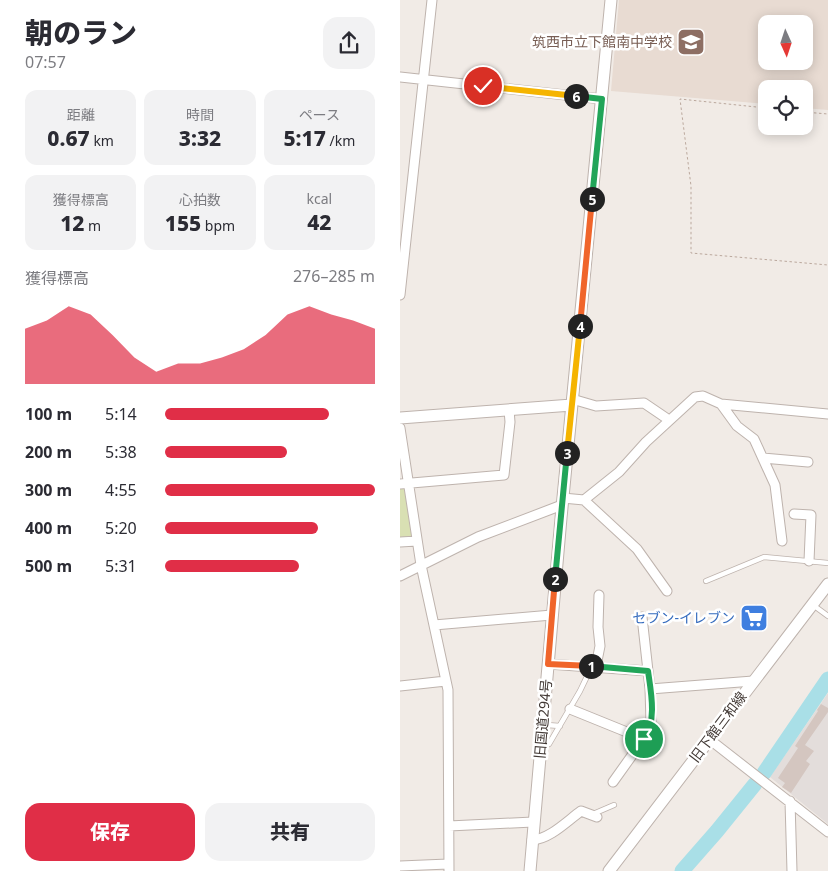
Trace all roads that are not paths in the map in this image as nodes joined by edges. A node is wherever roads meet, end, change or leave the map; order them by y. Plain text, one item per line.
1 (432, 0) edge
2 (611, 0) edge
3 (400, 77) edge
4 (424, 80) junction
5 (602, 99) junction
6 (400, 295) edge
7 (572, 402) junction
8 (721, 404) junction
9 (509, 410) junction
10 (828, 414) edge
11 (400, 418) edge
12 (669, 420) junction
13 (400, 428) edge
14 (763, 458) junction
15 (808, 462) dead end
16 (404, 484) edge
17 (584, 500) junction
18 (562, 502) junction
19 (794, 514) dead end
20 (417, 541) junction
21 (782, 541) dead end
22 (400, 542) edge
23 (809, 561) junction
24 (828, 563) edge
25 (421, 565) junction
26 (400, 576) edge
27 (706, 580) dead end
28 (828, 584) edge
29 (667, 591) dead end
30 (599, 595) dead end
31 (812, 604) junction
32 (552, 615) junction
33 (828, 616) edge
34 (642, 617) dead end
35 (434, 625) junction
36 (548, 664) junction
37 (594, 666) junction
38 (648, 671) junction
39 (446, 681) junction
40 (753, 681) junction
41 (400, 686) edge
42 (650, 689) junction
43 (570, 709) junction
44 (547, 725) dead end
45 (560, 726) junction
46 (644, 739) junction
47 (709, 739) junction
48 (545, 746) dead end
49 (613, 782) dead end
50 (790, 801) junction
51 (614, 805) dead end
52 (594, 816) joint
53 (533, 822) junction
54 (449, 826) junction
55 (828, 832) edge
56 (532, 840) junction
57 (400, 866) edge
58 (448, 867) edge
59 (530, 871) edge
60 (609, 871) edge
61 (792, 871) edge

1 - 4 street
2 - 5 street, 旧国道294号
3 - 4 street
4 - 5 street
4 - 6 street
5 - 7 street, 旧国道294号
7 - 9 street
7 - 12 street
7 - 18 street, 旧国道294号
8 - 10 street
8 - 12 street
8 - 14 street
9 - 11 street
9 - 16 street
12 - 17 street
13 - 16 street
14 - 15 street
14 - 21 street
16 - 20 street
17 - 18 street
17 - 29 street
18 - 25 street
18 - 32 street, 旧国道294号
19 - 23 street
20 - 22 street
20 - 25 street
23 - 24 lane
23 - 27 lane
25 - 26 street
25 - 35 street
28 - 31 street, 旧下館三和線
30 - 37 street
31 - 33 lane
31 - 40 street, 旧下館三和線
32 - 35 street
32 - 36 street, 旧国道294号
34 - 38 street
35 - 39 street
36 - 37 street
36 - 53 street, 旧国道294号
37 - 38 street
37 - 43 lane
38 - 42 street
39 - 41 street
39 - 54 street
40 - 42 street
40 - 47 street, 旧下館三和線
42 - 46 street
43 - 45 lane
43 - 46 street
44 - 45 lane
45 - 48 lane
46 - 49 street
47 - 50 street
47 - 60 street, 旧下館三和線
50 - 55 street
50 - 61 street
51 - 52 lane
52 - 56 street
53 - 54 street
53 - 56 street, 旧国道294号
54 - 58 street
56 - 59 street, 旧国道294号
57 - 58 street

